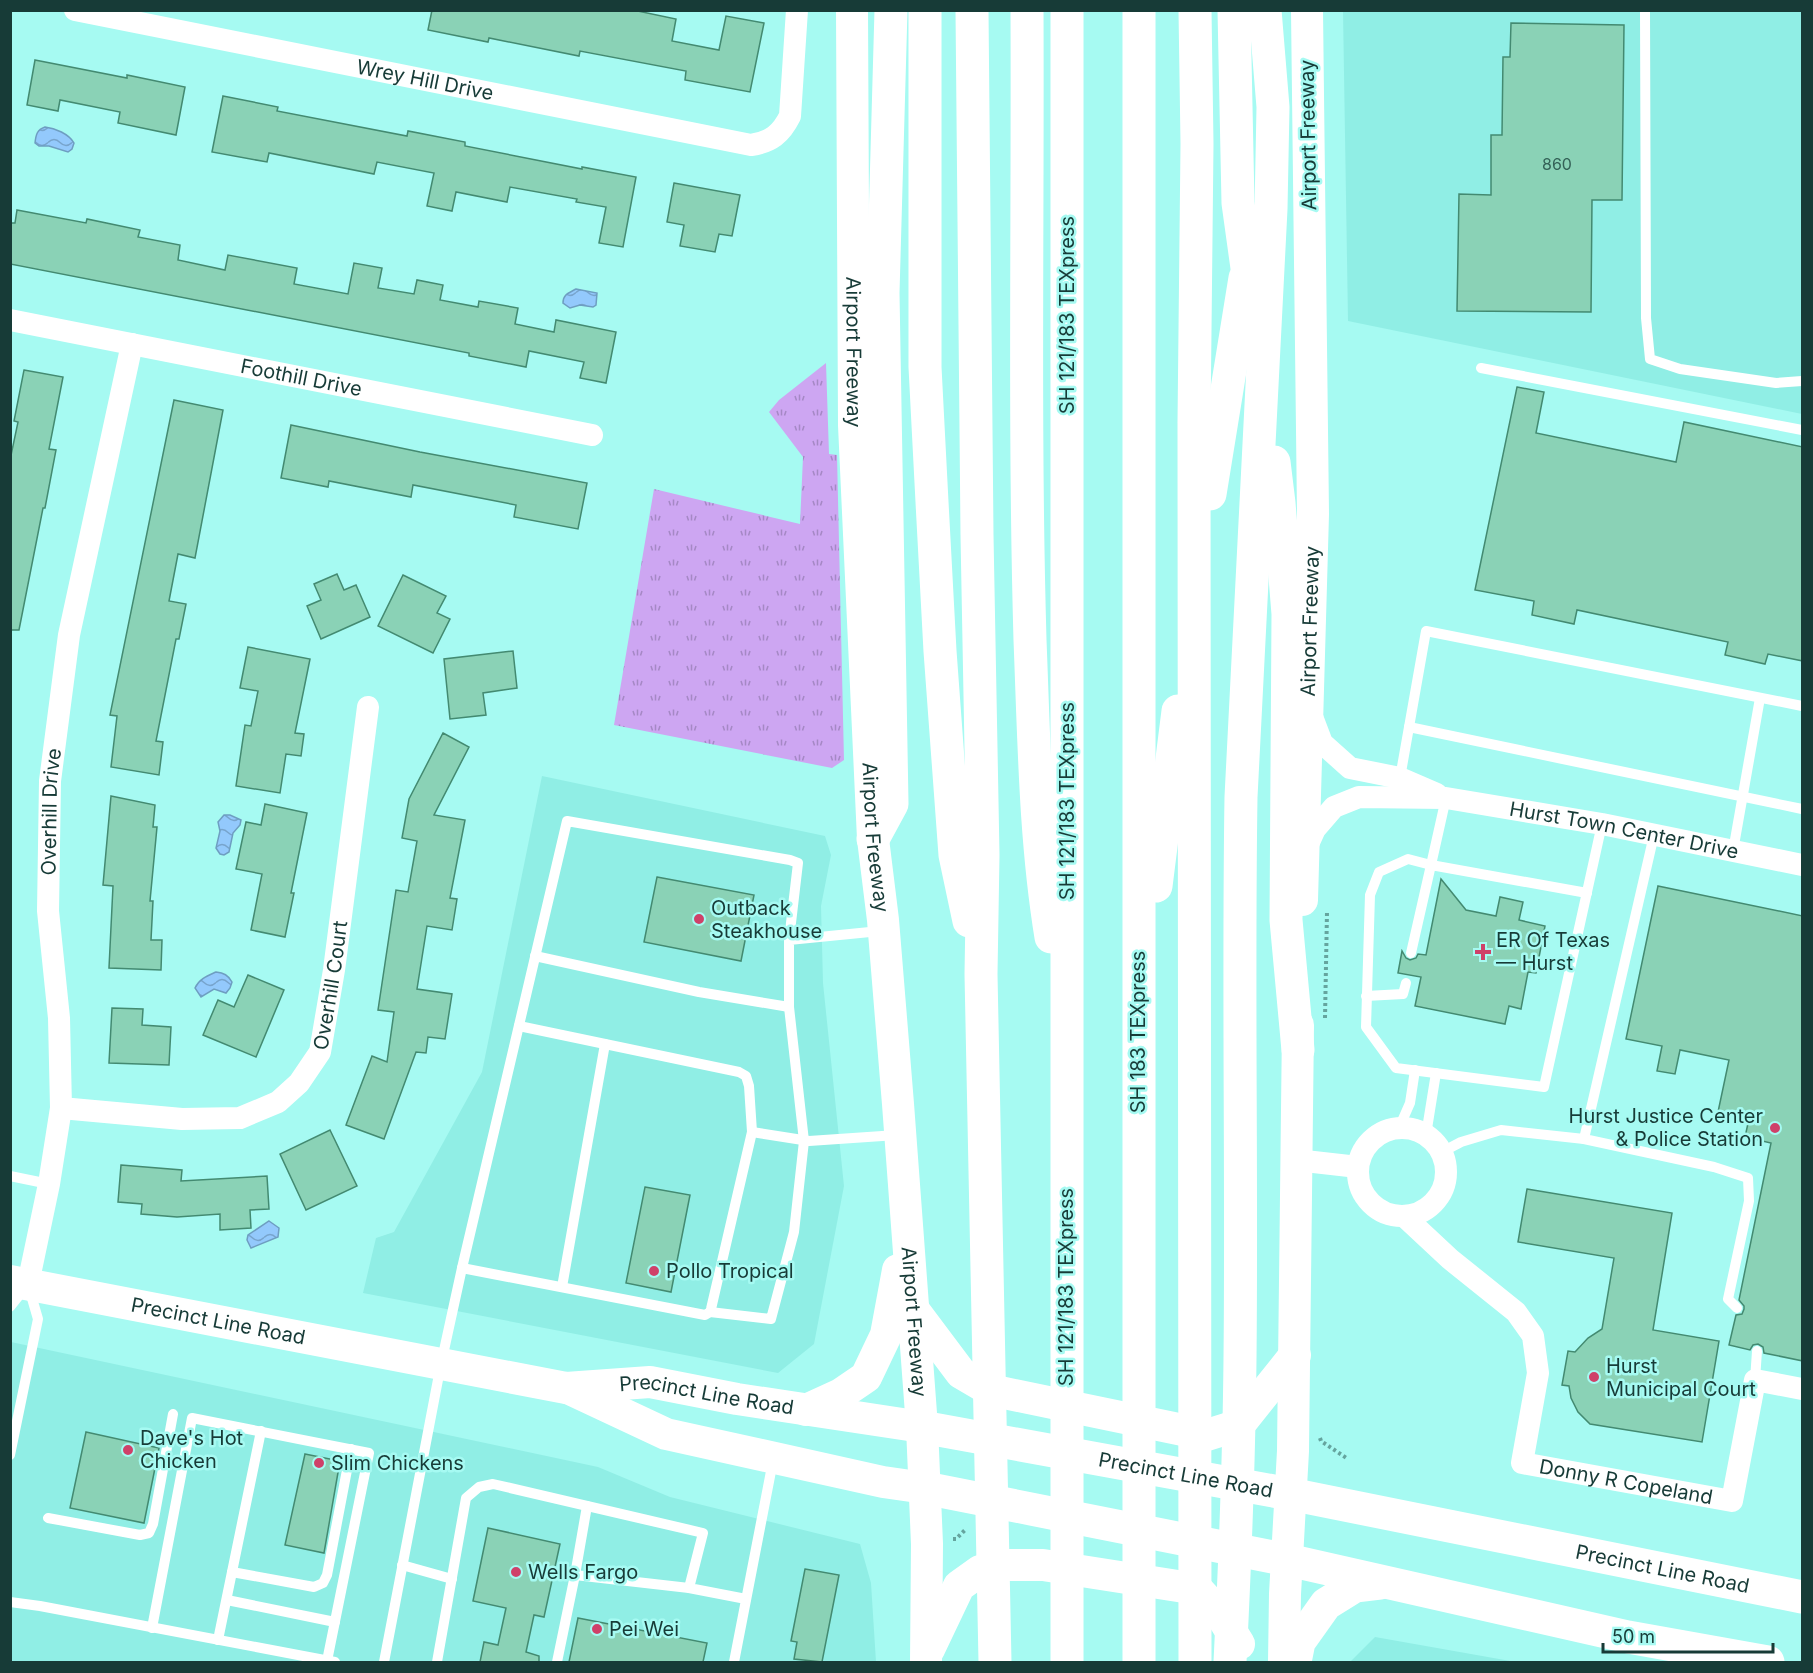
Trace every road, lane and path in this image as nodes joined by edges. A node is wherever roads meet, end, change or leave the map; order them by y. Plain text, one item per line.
1 (75, 10) edge
2 (797, 10) edge
3 (852, 10) edge
4 (891, 10) edge
5 (925, 10) edge
6 (972, 10) edge
7 (1027, 10) edge
8 (1067, 10) edge
9 (1139, 10) edge
10 (1195, 10) edge
11 (1234, 10) edge
12 (1307, 10) edge
13 (1645, 10) edge
14 (1265, 13) edge
15 (1265, 107) junction
16 (10, 320) edge
17 (132, 344) junction
18 (1481, 368) dead end
19 (1803, 381) edge
20 (1803, 430) edge
21 (592, 435) dead end
22 (1760, 698) junction
23 (1307, 705) junction
24 (1803, 706) edge
25 (368, 707) dead end
26 (1409, 728) junction
27 (1400, 778) junction
28 (1742, 797) junction
29 (1446, 798) junction
30 (1803, 809) edge
31 (1602, 824) junction
32 (1654, 835) junction
33 (873, 839) junction
34 (1733, 851) junction
35 (1303, 855) junction
36 (1431, 865) junction
37 (1803, 865) edge
38 (1587, 893) junction
39 (883, 931) junction
40 (789, 940) junction
41 (1411, 952) dead end
42 (535, 956) junction
43 (981, 974) junction
44 (1406, 983) dead end
45 (1366, 996) junction
46 (789, 1007) junction
47 (519, 1026) junction
48 (1138, 1032) junction
49 (1067, 1040) junction
50 (605, 1044) junction
51 (1298, 1050) junction
52 (1415, 1070) junction
53 (1436, 1073) junction
54 (60, 1108) junction
55 (1398, 1128) junction
56 (752, 1132) junction
57 (900, 1135) junction
58 (1426, 1135) junction
59 (1584, 1139) junction
60 (804, 1141) junction
61 (1442, 1152) junction
62 (1296, 1160) junction
63 (1358, 1167) junction
64 (10, 1176) edge
65 (49, 1184) junction
66 (1405, 1217) junction
67 (907, 1225) junction
68 (462, 1268) junction
69 (562, 1287) junction
70 (16, 1291) edge
71 (1737, 1308) dead end
72 (913, 1309) junction
73 (710, 1312) junction
74 (1757, 1351) dead end
75 (1294, 1354) junction
76 (441, 1364) junction
77 (1755, 1380) junction
78 (566, 1388) junction
79 (1803, 1389) edge
80 (806, 1410) junction
81 (173, 1414) dead end
82 (922, 1427) junction
83 (261, 1431) junction
84 (351, 1449) junction
85 (10, 1455) edge
86 (773, 1458) junction
87 (925, 1488) junction
88 (1290, 1494) junction
89 (587, 1506) junction
90 (48, 1518) dead end
91 (1288, 1560) junction
92 (402, 1565) junction
93 (232, 1572) junction
94 (574, 1575) junction
95 (452, 1578) junction
96 (1387, 1582) junction
97 (689, 1588) junction
98 (1803, 1597) edge
99 (746, 1599) junction
100 (226, 1600) junction
101 (10, 1602) edge
102 (335, 1622) junction
103 (152, 1628) junction
104 (218, 1640) junction
105 (1139, 1650) edge
106 (995, 1652) edge
107 (926, 1659) edge
108 (331, 1662) edge
109 (384, 1662) edge
110 (436, 1662) edge
111 (557, 1662) edge
112 (734, 1662) edge
113 (1067, 1662) edge
114 (1195, 1662) edge
115 (1230, 1662) edge
116 (1241, 1662) edge
117 (1284, 1662) edge
118 (1295, 1662) edge
119 (1768, 1662) edge

1 - 2 street, Wrey Hill Drive
3 - 33 main road, Airport Freeway
4 - 33 main road
5 - 43 main road
6 - 43 main road
7 - 49 main road
8 - 49 main road, SH 121/183 TEXpress
9 - 48 main road, SH 183 TEXpress
10 - 114 main road
11 - 51 main road
12 - 23 main road, Airport Freeway
13 - 19 lane
14 - 15 main road
15 - 48 main road
15 - 115 main road
16 - 17 street, Foothill Drive
17 - 21 street, Foothill Drive
17 - 54 street, Overhill Drive
18 - 20 lane
22 - 24 lane
22 - 26 lane
22 - 28 lane
23 - 27 street, Hurst Town Center Drive
23 - 35 main road, Airport Freeway
25 - 54 street, Overhill Court
26 - 27 lane
26 - 28 lane
27 - 29 street, Hurst Town Center Drive
28 - 30 lane
28 - 34 lane
29 - 31 street, Hurst Town Center Drive
29 - 35 street, Hurst Town Center Drive
29 - 36 lane
31 - 32 street, Hurst Town Center Drive
31 - 38 lane
32 - 34 street, Hurst Town Center Drive
32 - 59 lane
33 - 39 main road, Airport Freeway
34 - 37 street, Hurst Town Center Drive
35 - 51 main road, Airport Freeway
36 - 38 lane
36 - 41 lane
36 - 45 lane
38 - 53 lane
39 - 40 lane
39 - 57 main road, Airport Freeway
40 - 42 lane
40 - 46 lane
42 - 46 lane
42 - 47 lane
43 - 106 main road
44 - 45 lane
45 - 52 lane
46 - 60 lane
47 - 50 lane
47 - 68 lane
48 - 105 main road, SH 183 TEXpress
49 - 113 main road, SH 121/183 TEXpress
50 - 56 lane
50 - 69 lane
51 - 62 main road, Airport Freeway
52 - 53 lane
52 - 55 lane
53 - 58 lane
54 - 65 street, Overhill Drive
55 - 58 street
55 - 63 street
56 - 60 lane
56 - 73 lane
57 - 60 lane
57 - 67 main road, Airport Freeway
58 - 61 street
59 - 61 lane
59 - 71 lane
60 - 73 lane
61 - 66 street
62 - 63 street
62 - 75 main road, Airport Freeway
63 - 66 street, Donny R Copeland
64 - 65 lane
65 - 70 street, Overhill Drive
66 - 77 street, Donny R Copeland
67 - 72 main road, Airport Freeway
67 - 80 main road
68 - 69 lane
68 - 76 lane
69 - 73 lane
70 - 76 main road, Precinct Line Road
70 - 85 lane
72 - 75 main road
72 - 82 main road, Airport Freeway
74 - 77 lane
75 - 88 main road, Airport Freeway
76 - 78 main road, Precinct Line Road
76 - 92 lane
77 - 79 street
78 - 80 main road, Precinct Line Road
78 - 86 main road, Precinct Line Road
80 - 82 main road, Precinct Line Road
81 - 90 lane
82 - 87 main road, Airport Freeway
82 - 88 main road, Precinct Line Road
83 - 84 lane
83 - 93 lane
83 - 103 lane
84 - 93 lane
84 - 102 lane
86 - 87 main road, Precinct Line Road
86 - 99 lane
87 - 91 main road, Precinct Line Road
87 - 107 main road, Airport Freeway
88 - 91 main road, Airport Freeway
88 - 98 main road, Precinct Line Road
89 - 94 lane
89 - 95 lane
89 - 97 lane
91 - 96 main road, Precinct Line Road
91 - 117 main road, Airport Freeway
92 - 95 lane
92 - 109 lane
93 - 100 lane
94 - 97 lane
94 - 111 lane
95 - 110 lane
96 - 118 main road
96 - 119 main road, Precinct Line Road
97 - 99 lane
99 - 112 lane
100 - 102 lane
100 - 104 lane
101 - 103 lane
102 - 108 lane
103 - 104 lane
104 - 108 lane
107 - 116 main road

